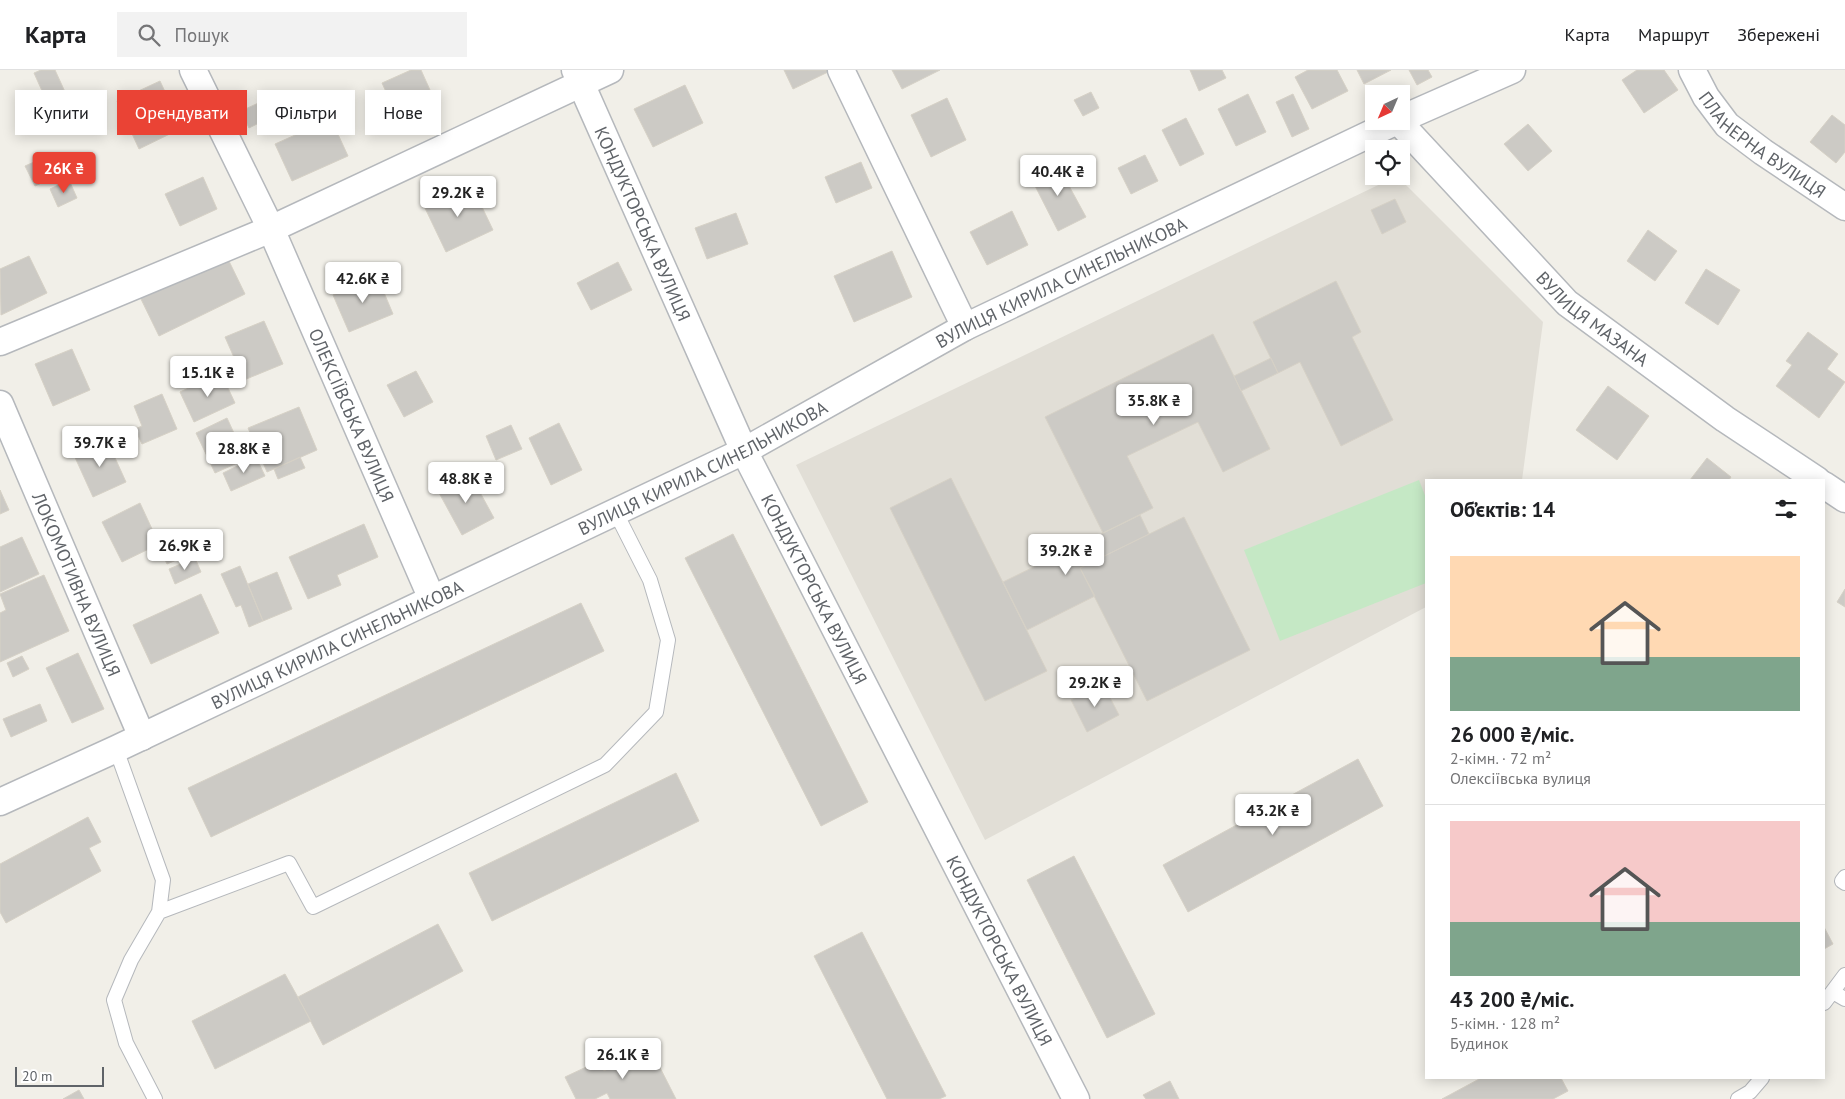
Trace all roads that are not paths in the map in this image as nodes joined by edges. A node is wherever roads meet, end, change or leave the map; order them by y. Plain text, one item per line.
1 (193, 70) edge
2 (610, 70) edge
3 (841, 70) edge
4 (1512, 70) edge
5 (1692, 70) edge
6 (578, 76) edge
7 (1410, 116) edge
8 (1380, 130) edge
9 (1407, 130) edge
10 (1845, 207) edge
11 (271, 229) junction
12 (965, 327) junction
13 (0, 342) edge
14 (0, 404) edge
15 (744, 452) junction
16 (1815, 479) edge
17 (1825, 486) edge
18 (1845, 499) edge
19 (616, 513) junction
20 (432, 599) junction
21 (142, 737) junction
22 (116, 749) junction
23 (0, 802) edge
24 (1845, 877) edge
25 (1845, 883) edge
26 (159, 912) junction
27 (1845, 975) edge
28 (1839, 996) edge
29 (1825, 1003) edge
30 (1761, 1079) edge
31 (155, 1099) edge
32 (1076, 1099) edge
33 (1738, 1099) edge

1 - 11 street, ОЛЕКСІЇВСЬКА ВУЛИЦЯ
2 - 6 street
3 - 12 street
4 - 7 street, ВУЛИЦЯ КИРИЛА СИНЕЛЬНИКОВА
5 - 10 street, ПЛАНЕРНА ВУЛИЦЯ
6 - 11 street
6 - 15 street, КОНДУКТОРСЬКА ВУЛИЦЯ
8 - 12 street, ВУЛИЦЯ КИРИЛА СИНЕЛЬНИКОВА
9 - 16 street, ВУЛИЦЯ МАЗАНА
11 - 13 street
11 - 20 street, ОЛЕКСІЇВСЬКА ВУЛИЦЯ
12 - 15 street, ВУЛИЦЯ КИРИЛА СИНЕЛЬНИКОВА
14 - 21 street, ЛОКОМОТИВНА ВУЛИЦЯ
15 - 19 street, ВУЛИЦЯ КИРИЛА СИНЕЛЬНИКОВА
15 - 32 street, КОНДУКТОРСЬКА ВУЛИЦЯ
17 - 18 street
19 - 20 street, ВУЛИЦЯ КИРИЛА СИНЕЛЬНИКОВА
19 - 26 lane
20 - 21 street, ВУЛИЦЯ КИРИЛА СИНЕЛЬНИКОВА
21 - 22 street, ВУЛИЦЯ КИРИЛА СИНЕЛЬНИКОВА
22 - 23 street, ВУЛИЦЯ КИРИЛА СИНЕЛЬНИКОВА
22 - 26 lane
24 - 25 lane
26 - 31 lane
27 - 28 lane
28 - 29 lane
30 - 33 lane

